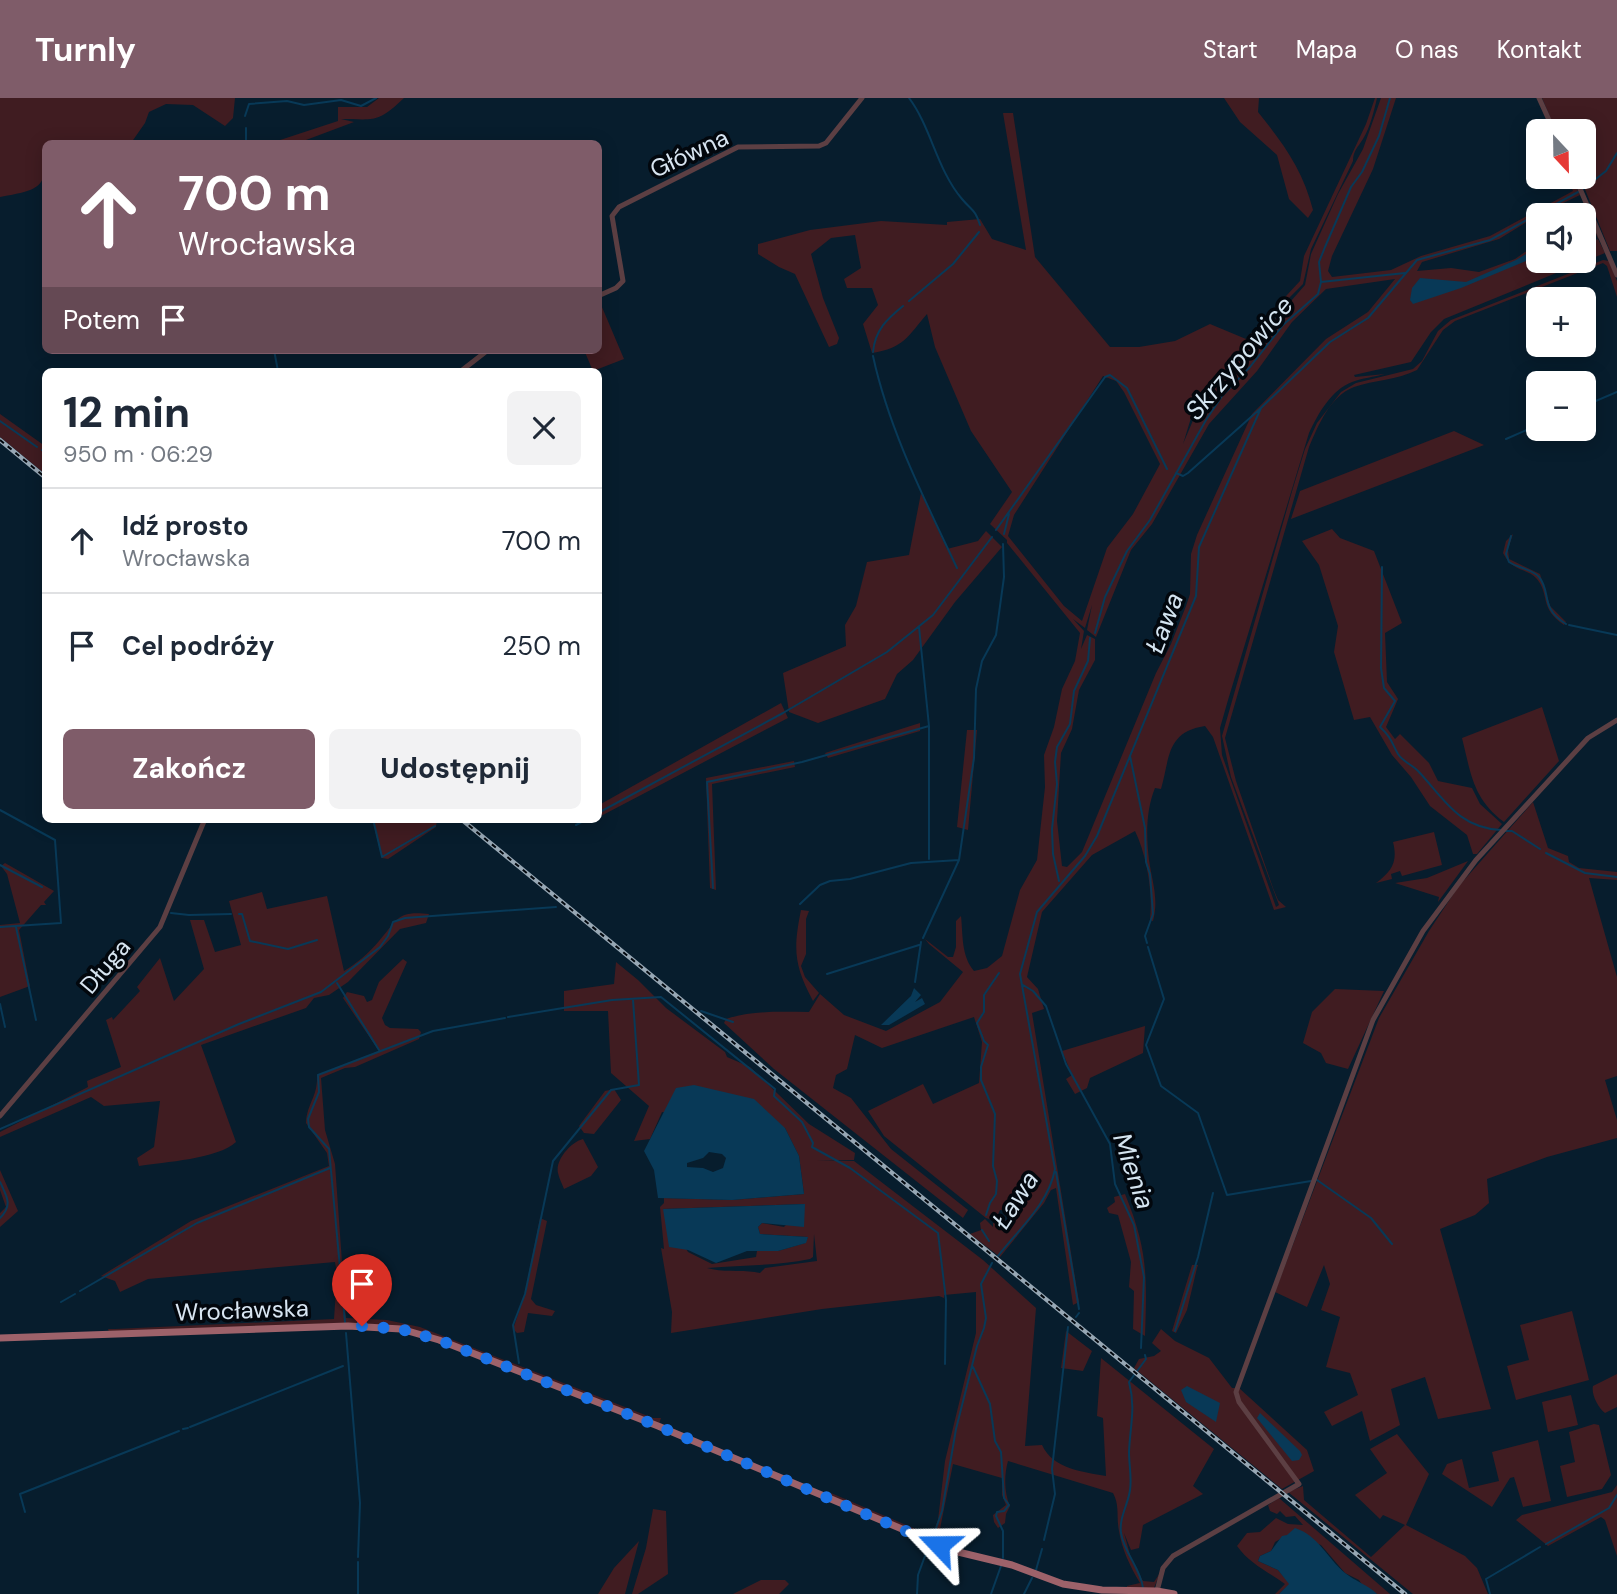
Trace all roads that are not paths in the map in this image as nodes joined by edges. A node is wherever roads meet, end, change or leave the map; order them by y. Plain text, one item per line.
1 (862, 98) edge
2 (1539, 98) edge
3 (1549, 119) edge
4 (1581, 189) edge
5 (1617, 275) edge
6 (602, 294) edge
7 (483, 354) edge
8 (465, 368) edge
9 (1617, 720) edge
10 (203, 823) edge
11 (0, 1116) edge
12 (0, 1338) edge
13 (1157, 1591) junction
14 (1174, 1594) edge

1 - 6 street, Główna
2 - 3 street
4 - 5 street
7 - 8 street
9 - 13 street
10 - 11 street, Długa
12 - 13 main road, Wrocławska
13 - 14 main road, Wrocławska

